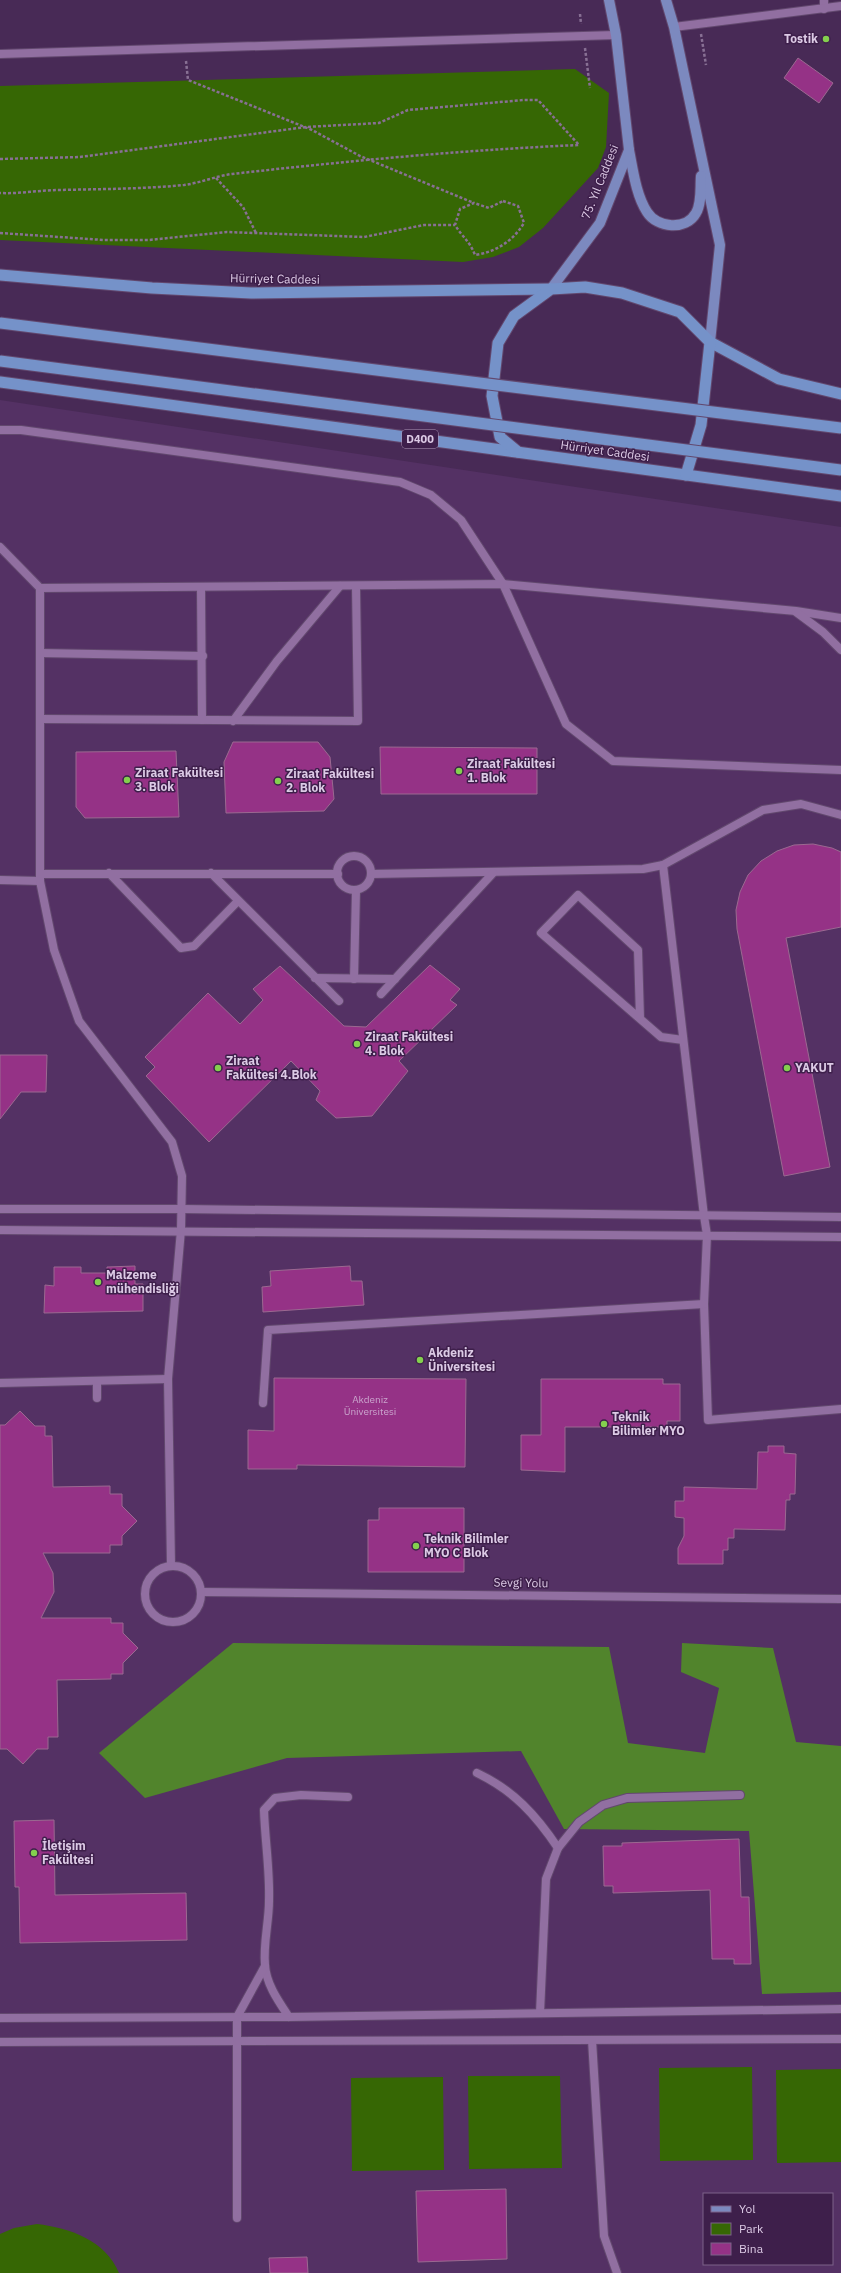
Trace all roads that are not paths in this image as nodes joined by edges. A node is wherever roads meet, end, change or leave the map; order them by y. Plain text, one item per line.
1 (609, 0) edge
2 (666, 0) edge
3 (824, 0) edge
4 (841, 6) edge
5 (824, 9) junction
6 (674, 27) junction
7 (616, 36) junction
8 (0, 54) edge
9 (629, 150) junction
10 (702, 163) junction
11 (0, 275) edge
12 (551, 289) junction
13 (0, 323) edge
14 (710, 342) junction
15 (0, 361) edge
16 (0, 382) edge
17 (841, 394) edge
18 (841, 428) edge
19 (0, 430) edge
20 (520, 453) junction
21 (841, 470) edge
22 (686, 475) junction
23 (841, 496) edge
24 (0, 547) edge
25 (503, 584) junction
26 (340, 586) junction
27 (356, 586) junction
28 (201, 587) junction
29 (40, 588) junction
30 (796, 611) junction
31 (841, 618) edge
32 (841, 650) edge
33 (40, 653) junction
34 (203, 656) junction
35 (40, 719) junction
36 (202, 720) junction
37 (233, 720) junction
38 (841, 770) edge
39 (841, 815) edge
40 (663, 865) junction
41 (109, 873) junction
42 (211, 873) junction
43 (493, 873) junction
44 (338, 874) junction
45 (371, 874) junction
46 (40, 877) junction
47 (0, 880) edge
48 (356, 890) junction
49 (238, 901) junction
50 (315, 978) junction
51 (354, 979) junction
52 (395, 979) junction
53 (381, 994) dead end
54 (339, 1001) dead end
55 (640, 1018) junction
56 (683, 1040) junction
57 (0, 1209) edge
58 (182, 1209) junction
59 (704, 1216) junction
60 (841, 1217) edge
61 (0, 1230) edge
62 (181, 1230) junction
63 (708, 1235) junction
64 (841, 1236) edge
65 (704, 1304) junction
66 (168, 1379) junction
67 (97, 1381) junction
68 (0, 1383) edge
69 (97, 1398) dead end
70 (263, 1403) dead end
71 (841, 1409) edge
72 (171, 1566) junction
73 (201, 1592) junction
74 (841, 1599) edge
75 (476, 1773) dead end
76 (740, 1795) dead end
77 (348, 1797) dead end
78 (558, 1848) junction
79 (265, 1966) junction
80 (841, 2009) edge
81 (540, 2013) junction
82 (237, 2017) junction
83 (289, 2017) junction
84 (0, 2018) edge
85 (841, 2039) edge
86 (592, 2040) junction
87 (0, 2042) edge
88 (237, 2042) junction
89 (237, 2218) dead end
90 (617, 2273) edge

1 - 7 main road, 75. Yıl Caddesi
2 - 6 main road
3 - 5 street
4 - 5 street
5 - 6 street
6 - 10 main road
7 - 8 street
7 - 9 main road, 75. Yıl Caddesi
9 - 10 main road
9 - 12 main road, 75. Yıl Caddesi
10 - 14 main road
11 - 12 highway, Hürriyet Caddesi
12 - 14 highway, Hürriyet Caddesi
12 - 20 highway
13 - 18 highway, bridge
14 - 17 highway, Hürriyet Caddesi
14 - 22 highway
15 - 21 highway, bridge
16 - 20 highway, Hürriyet Caddesi / D400
19 - 25 street
20 - 22 highway, Hürriyet Caddesi / D400
22 - 23 highway, Hürriyet Caddesi / D400
24 - 29 street
25 - 27 street
25 - 30 street
25 - 38 street
26 - 27 street
26 - 28 street
26 - 37 street
27 - 37 street
28 - 29 street
28 - 34 street
29 - 33 street
30 - 31 street
30 - 32 street
33 - 34 street
33 - 35 street
34 - 36 street
35 - 36 street
35 - 46 street
36 - 37 street
39 - 40 street
40 - 43 street
40 - 56 street
41 - 42 street
41 - 46 street
41 - 49 street
42 - 44 street
42 - 49 street
43 - 45 street
43 - 52 street
44 - 45 street
44 - 48 street
45 - 48 street
46 - 47 street
46 - 58 street
48 - 51 street
49 - 50 street
50 - 51 street
50 - 54 street
51 - 52 street
52 - 53 street
55 - 55 street
55 - 56 street
56 - 59 street
57 - 58 street
58 - 59 street
58 - 62 street
59 - 60 street
59 - 63 street
61 - 62 street
62 - 63 street
62 - 66 street
63 - 64 street
63 - 65 street
65 - 70 street
65 - 71 street
66 - 67 street
66 - 72 street
67 - 68 street
67 - 69 street
72 - 73 street
72 - 73 street
73 - 74 street, Sevgi Yolu
75 - 78 street
76 - 78 street
77 - 79 street
78 - 81 street
79 - 82 street
79 - 83 street
80 - 81 street
81 - 83 street
82 - 83 street
82 - 84 street
82 - 88 street
85 - 86 street
86 - 88 street
86 - 90 street
87 - 88 street
88 - 89 street

